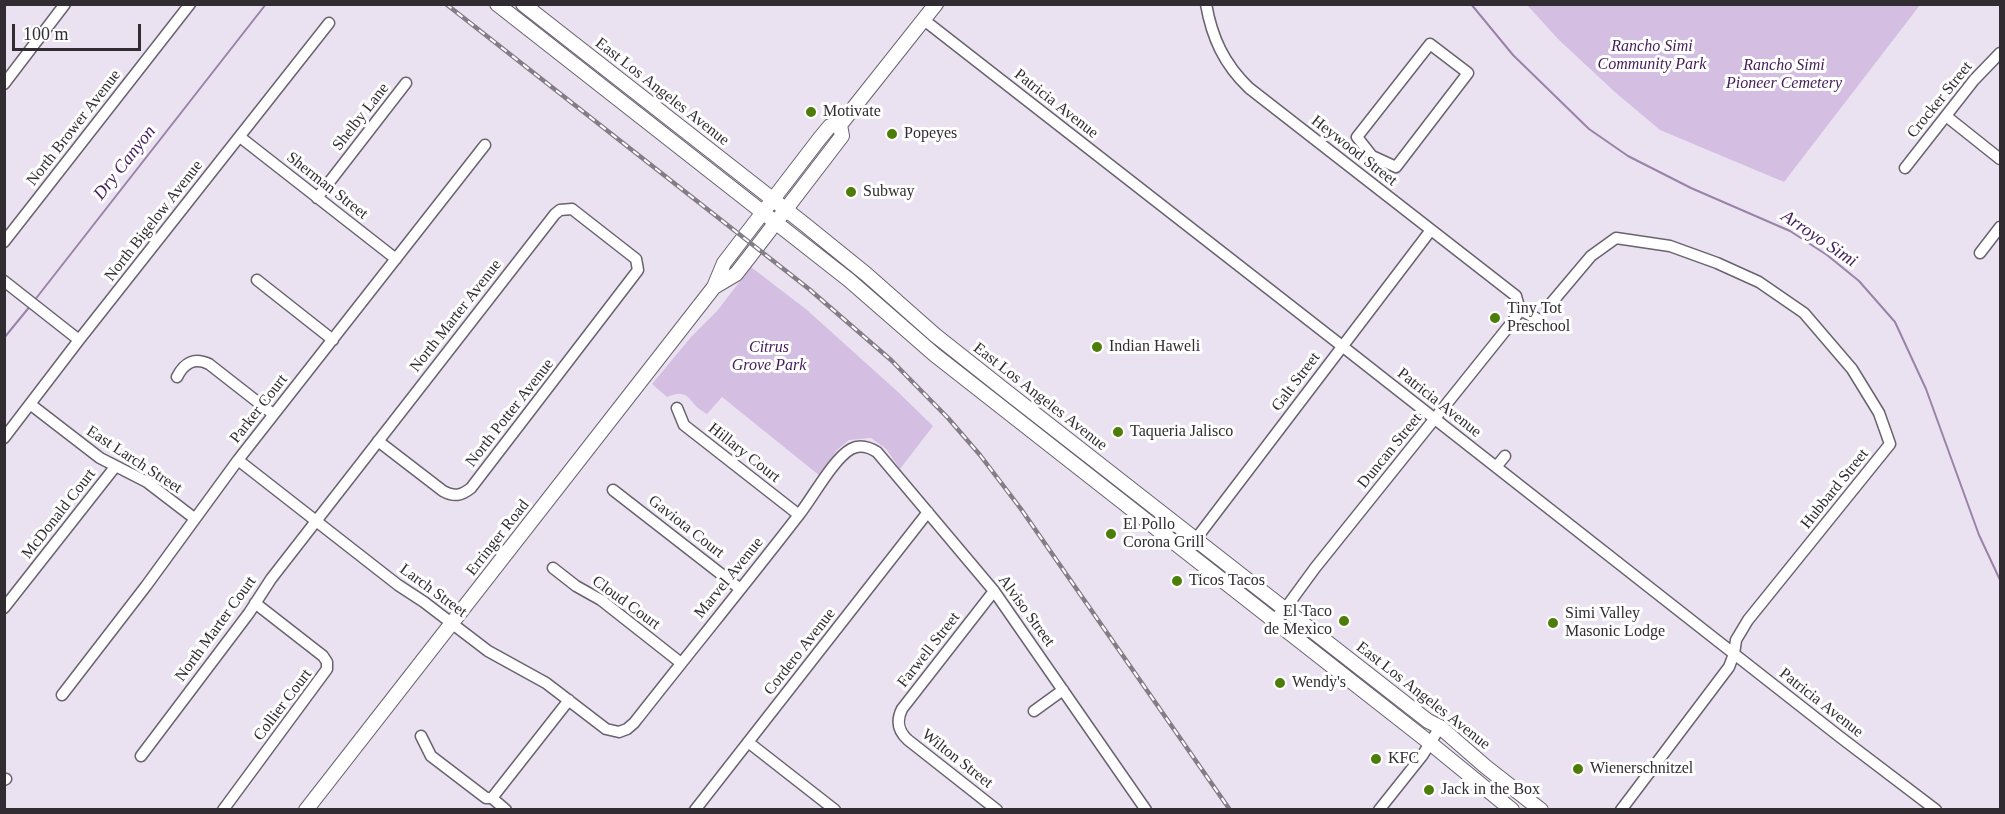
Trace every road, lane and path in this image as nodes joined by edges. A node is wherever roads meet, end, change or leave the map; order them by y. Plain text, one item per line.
1 (65, 4) edge
2 (190, 4) edge
3 (497, 4) edge
4 (523, 4) edge
5 (936, 4) edge
6 (1206, 4) edge
7 (924, 20) junction
8 (329, 23) dead end
9 (2001, 53) edge
10 (406, 83) dead end
11 (4, 84) edge
12 (1946, 116) junction
13 (840, 125) junction
14 (240, 137) junction
15 (485, 145) dead end
16 (1372, 156) junction
17 (2001, 159) edge
18 (1905, 168) dead end
19 (1359, 174) junction
20 (317, 198) junction
21 (773, 200) junction
22 (786, 210) junction
23 (763, 212) junction
24 (776, 223) junction
25 (2001, 227) edge
26 (1431, 230) junction
27 (4, 242) edge
28 (1980, 253) dead end
29 (396, 259) junction
30 (638, 264) joint
31 (256, 280) dead end
32 (4, 281) edge
33 (714, 287) junction
34 (1548, 307) dead end
35 (1520, 310) junction
36 (1538, 320) dead end
37 (80, 340) junction
38 (333, 340) junction
39 (1342, 346) junction
40 (177, 377) dead end
41 (30, 404) junction
42 (677, 408) dead end
43 (273, 414) junction
44 (1435, 420) junction
45 (4, 438) edge
46 (378, 441) junction
47 (864, 446) joint
48 (1505, 456) dead end
49 (238, 460) junction
50 (115, 467) junction
51 (1496, 467) junction
52 (614, 490) dead end
53 (928, 512) junction
54 (799, 515) junction
55 (194, 519) junction
56 (316, 520) junction
57 (1195, 540) junction
58 (1186, 552) junction
59 (553, 568) dead end
60 (739, 588) junction
61 (994, 591) junction
62 (255, 603) junction
63 (4, 608) edge
64 (1285, 609) junction
65 (1273, 620) junction
66 (452, 623) junction
67 (1734, 654) junction
68 (681, 663) junction
69 (1063, 690) junction
70 (62, 695) dead end
71 (569, 700) junction
72 (1034, 711) dead end
73 (1440, 727) junction
74 (900, 730) joint
75 (619, 732) joint
76 (421, 736) dead end
77 (748, 742) junction
78 (1430, 743) junction
79 (141, 756) dead end
80 (492, 798) junction
81 (223, 810) edge
82 (306, 810) edge
83 (506, 810) edge
84 (695, 810) edge
85 (835, 810) edge
86 (998, 810) edge
87 (1146, 810) edge
88 (1379, 810) edge
89 (1512, 810) edge
90 (1541, 810) edge
91 (1621, 810) edge
92 (1936, 810) edge

1 - 11 street
2 - 27 street, North Brower Avenue
3 - 23 main road, East Los Angeles Avenue
4 - 21 main road, East Los Angeles Avenue
5 - 7 main road, Erringer Road
6 - 19 street, Heywood Street
7 - 13 main road, Erringer Road
7 - 39 street, Patricia Avenue
8 - 14 street, North Bigelow Avenue
9 - 12 street, Crocker Street
10 - 20 street, Shelby Lane
12 - 17 street
12 - 18 street, Crocker Street
13 - 21 main road, Erringer Road
13 - 22 main road, Erringer Road
14 - 20 street, Sherman Street
14 - 37 street, North Bigelow Avenue
15 - 29 street, Parker Court
16 - 16 street
16 - 19 street
19 - 26 street, Heywood Street
20 - 29 street, Sherman Street
21 - 22 main road, East Los Angeles Avenue
21 - 23 main road, Erringer Road
22 - 24 main road, Erringer Road
22 - 57 main road, East Los Angeles Avenue
23 - 24 main road, East Los Angeles Avenue
23 - 33 main road, Erringer Road
24 - 33 main road, Erringer Road
24 - 58 main road, East Los Angeles Avenue
25 - 28 street
26 - 35 street, Heywood Street
26 - 39 street, Galt Street
29 - 38 street, Parker Court
30 - 46 street, North Potter Avenue
30 - 46 street, North Marter Avenue
31 - 38 street
32 - 37 street
33 - 66 main road, Erringer Road
34 - 67 street, Hubbard Street
35 - 36 street
35 - 44 street, Duncan Street
37 - 41 street, North Bigelow Avenue
38 - 43 street, Parker Court
39 - 44 street, Patricia Avenue
39 - 57 street, Galt Street
40 - 43 street
41 - 45 street, North Bigelow Avenue
41 - 50 street, East Larch Street
42 - 54 street, Hillary Court
43 - 49 street, Parker Court
44 - 51 street, Patricia Avenue
44 - 64 street, Duncan Street
46 - 56 street, North Marter Avenue
47 - 53 street, Alviso Street
47 - 54 street, Marvel Avenue
48 - 51 street
49 - 55 street, Parker Court
49 - 56 street, Larch Street
50 - 55 street, East Larch Street
50 - 63 street, McDonald Court
51 - 67 street, Patricia Avenue
52 - 60 street, Gaviota Court
53 - 61 street, Alviso Street
53 - 77 street, Cordero Avenue
54 - 60 street, Marvel Avenue
55 - 70 street, Parker Court
56 - 62 street, North Marter Court
56 - 66 street, Larch Street
57 - 58 street, Galt Street
57 - 64 main road, East Los Angeles Avenue
58 - 65 main road, East Los Angeles Avenue
59 - 68 street, Cloud Court
60 - 68 street, Marvel Avenue
61 - 69 street, Alviso Street
61 - 74 street, Farwell Street
62 - 79 street, North Marter Court
62 - 81 street, Collier Court
64 - 65 street, Duncan Street
64 - 73 main road, East Los Angeles Avenue
65 - 78 main road, East Los Angeles Avenue
66 - 71 street, Larch Street
66 - 82 main road, Erringer Road
67 - 91 street, Hubbard Street
67 - 92 street, Patricia Avenue
68 - 75 street, Marvel Avenue
69 - 72 street
69 - 87 street, Alviso Street
71 - 75 street, Larch Street
71 - 80 street
73 - 78 street
73 - 90 main road, East Los Angeles Avenue
74 - 86 street, Wilton Street
76 - 80 street
77 - 84 street, Cordero Avenue
77 - 85 street
78 - 88 street
78 - 89 main road, East Los Angeles Avenue
80 - 83 street

